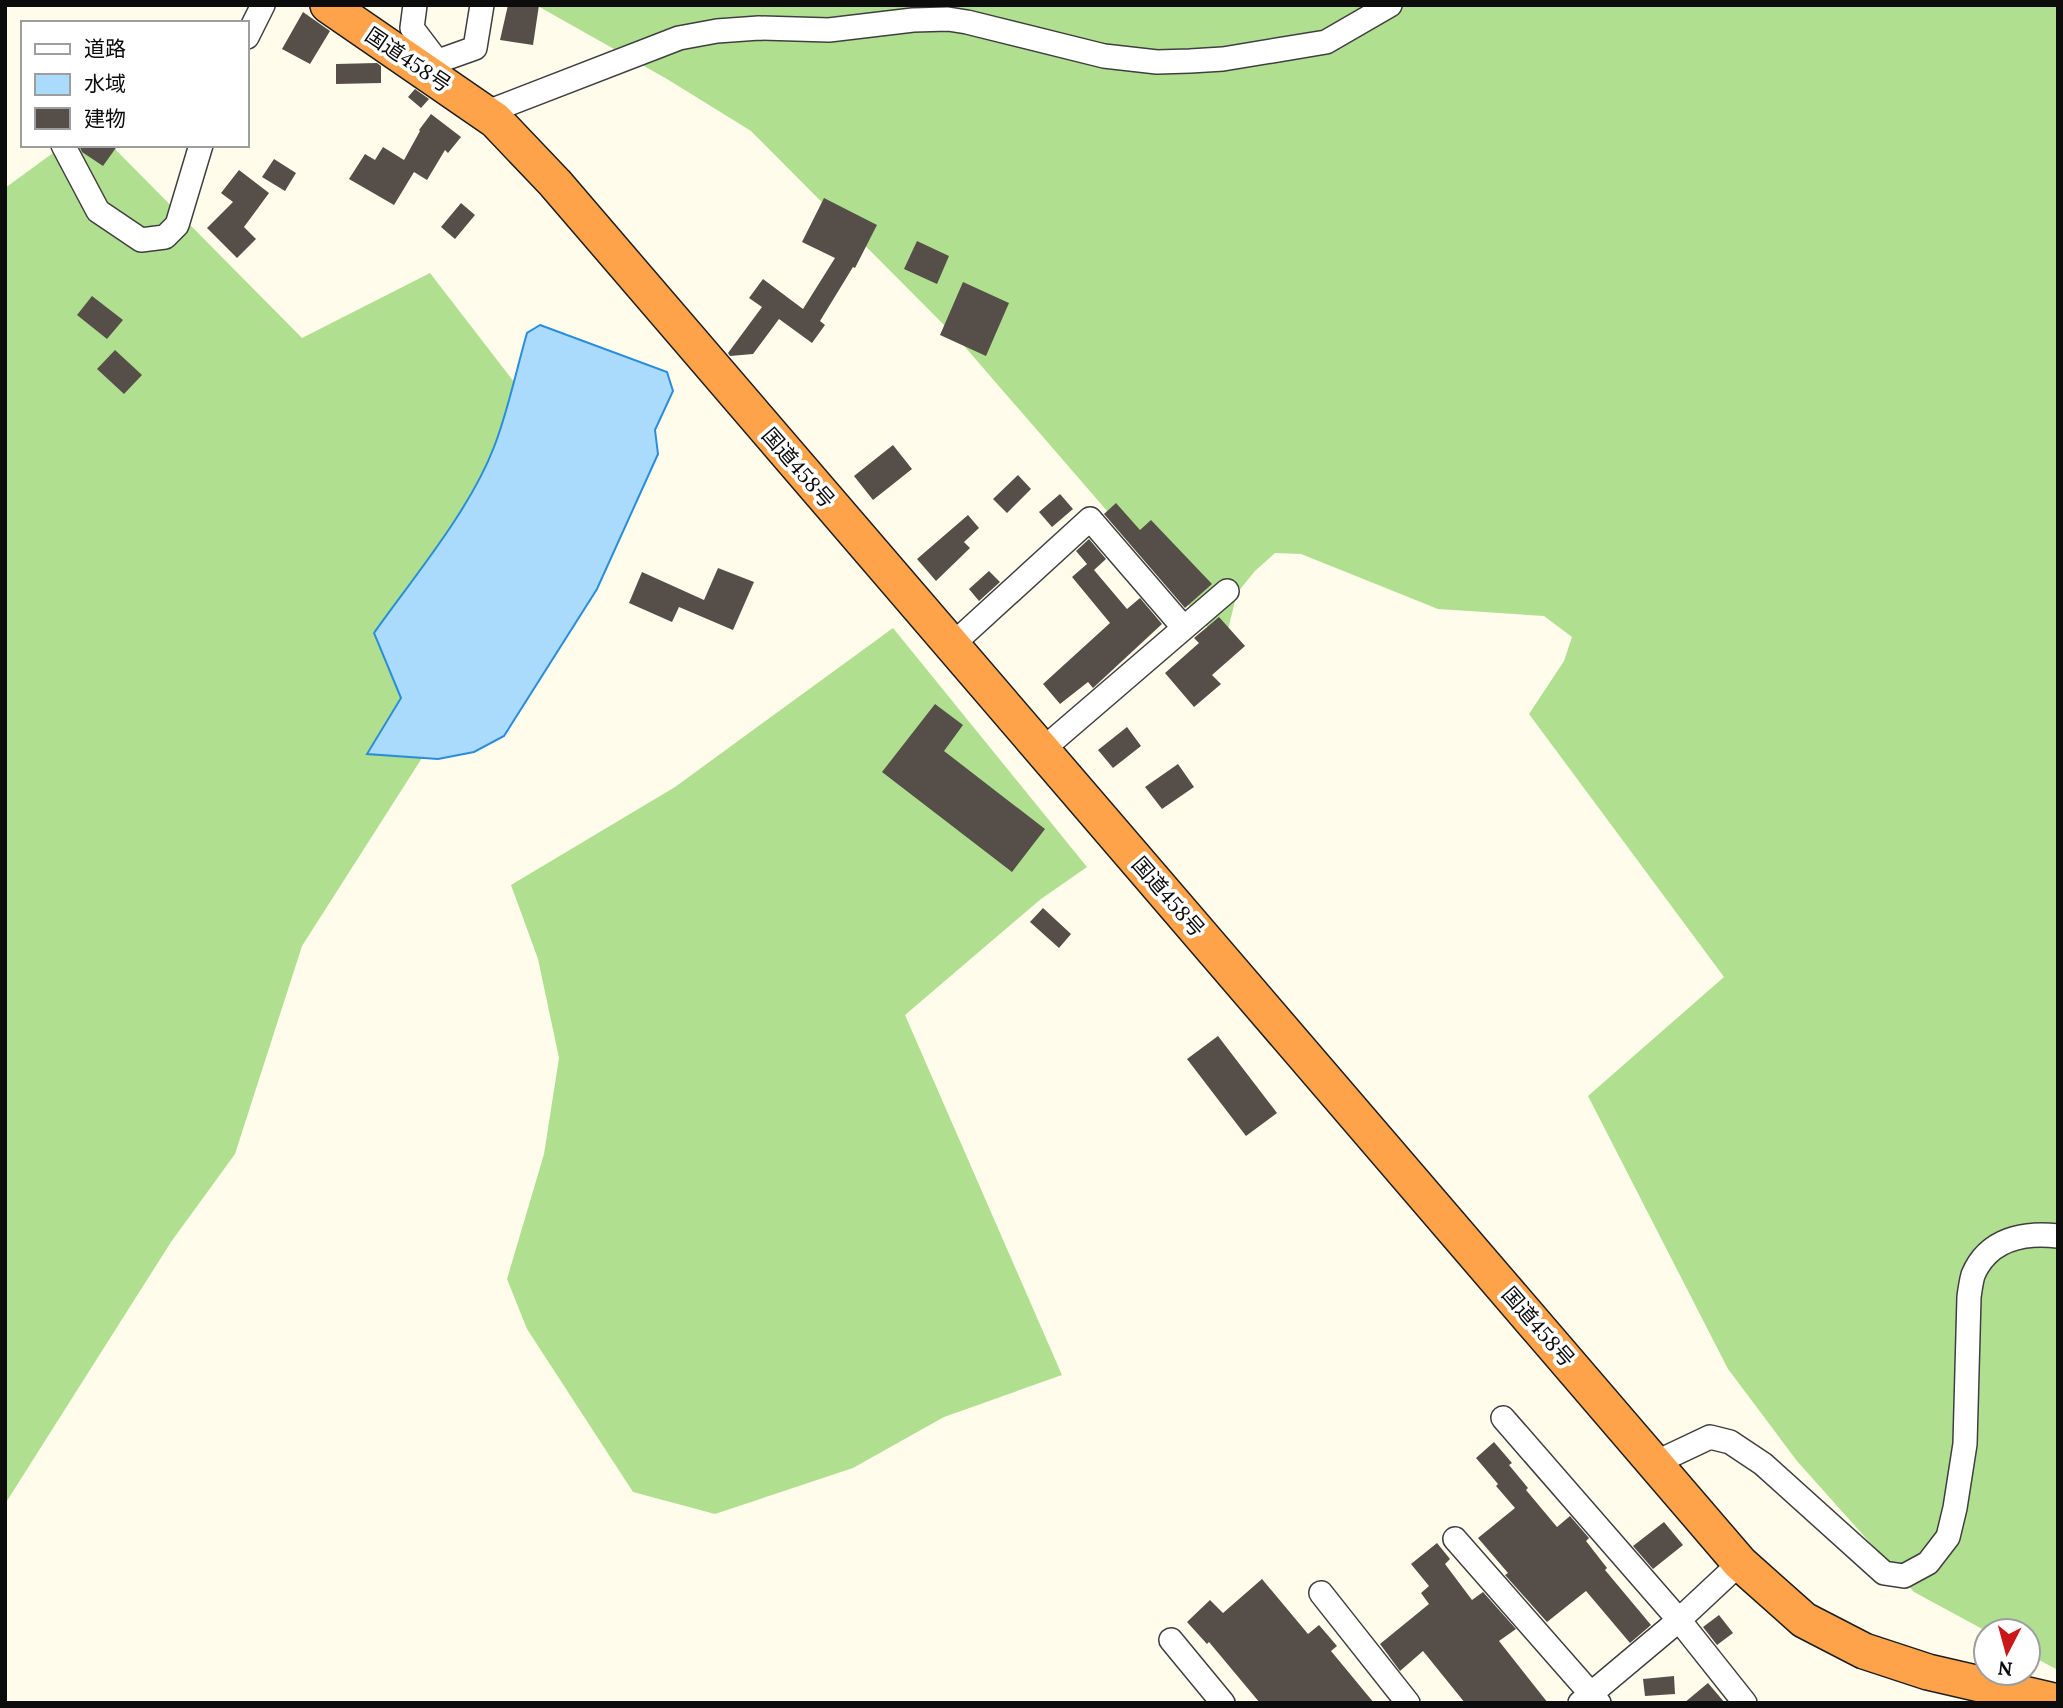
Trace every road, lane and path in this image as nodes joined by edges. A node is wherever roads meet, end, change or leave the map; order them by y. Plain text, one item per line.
1 (263, 5) edge
2 (328, 5) edge
3 (415, 5) edge
4 (482, 5) edge
5 (1390, 5) edge
6 (248, 35) edge
7 (428, 65) junction
8 (485, 113) junction
9 (64, 147) edge
10 (200, 147) edge
11 (1227, 591) dead end
12 (1184, 628) junction
13 (952, 645) junction
14 (1042, 750) junction
15 (2058, 1236) edge
16 (1503, 1418) dead end
17 (1655, 1463) junction
18 (1455, 1539) dead end
19 (1740, 1563) junction
20 (1321, 1593) dead end
21 (1679, 1620) junction
22 (1171, 1640) dead end
23 (1590, 1700) edge
24 (2058, 1702) edge
25 (1223, 1703) edge
26 (1408, 1703) edge
27 (1745, 1703) edge

1 - 6 street
2 - 7 highway, 国道458号
3 - 7 street
4 - 7 street
5 - 8 street
7 - 8 highway, 国道458号
8 - 13 highway, 国道458号
9 - 10 street
11 - 12 street
12 - 13 street
12 - 14 street
13 - 14 highway, 国道458号
14 - 17 highway, 国道458号
15 - 17 street
16 - 21 street
17 - 19 highway, 国道458号
18 - 23 street
19 - 21 street
19 - 24 highway, 国道458号
20 - 26 street
21 - 23 street
21 - 27 street
22 - 25 street

